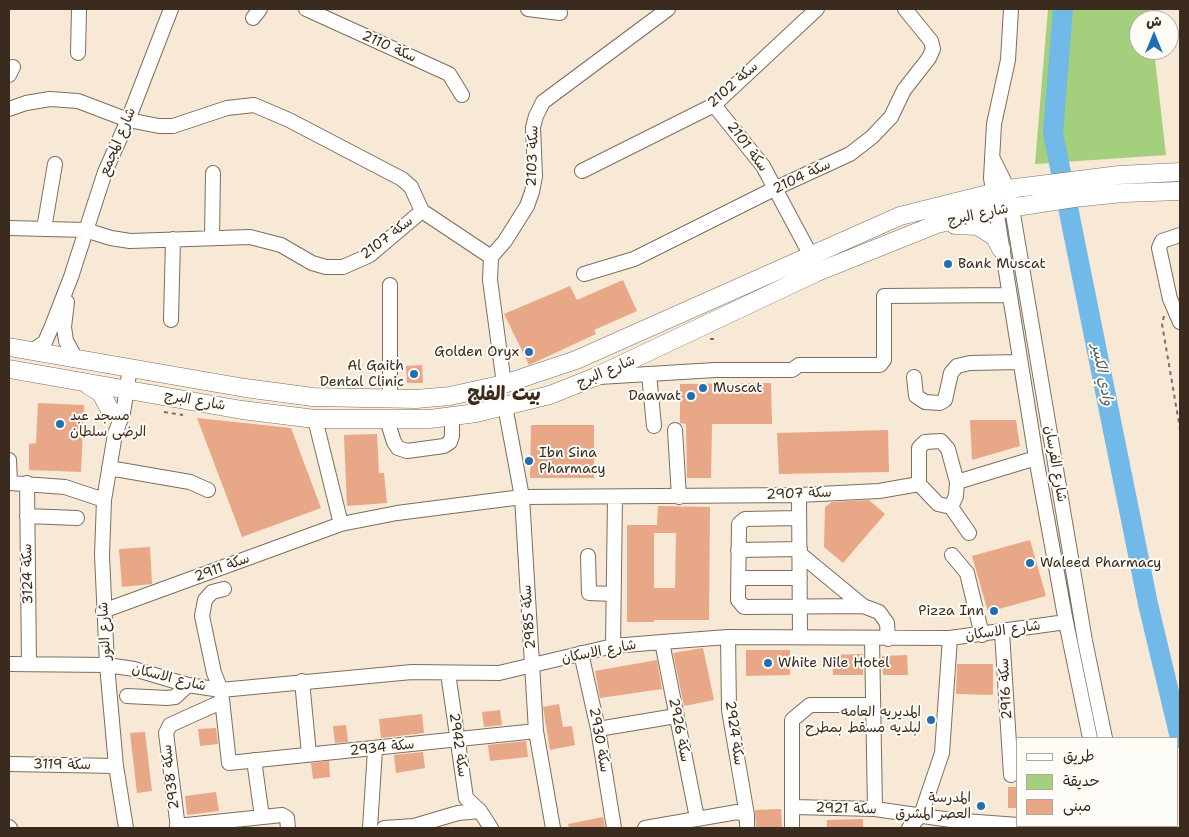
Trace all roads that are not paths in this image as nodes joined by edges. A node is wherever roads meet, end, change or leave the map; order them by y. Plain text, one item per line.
1 (79, 9) edge
2 (171, 9) edge
3 (306, 9) edge
4 (528, 9) edge
5 (668, 9) edge
6 (817, 9) edge
7 (905, 9) edge
8 (1011, 9) edge
9 (560, 13) dead end
10 (78, 53) dead end
11 (462, 95) dead end
12 (714, 105) junction
13 (9, 109) edge
14 (128, 120) junction
15 (55, 164) dead end
16 (582, 171) dead end
17 (1179, 172) edge
18 (213, 173) dead end
19 (776, 188) junction
20 (1000, 191) junction
21 (1179, 191) edge
22 (1004, 209) junction
23 (422, 211) junction
24 (937, 224) junction
25 (9, 228) edge
26 (44, 229) junction
27 (85, 230) junction
28 (1180, 236) edge
29 (212, 238) junction
30 (173, 239) junction
31 (1001, 249) junction
32 (810, 254) junction
33 (491, 256) junction
34 (816, 273) junction
35 (584, 274) dead end
36 (71, 277) junction
37 (390, 285) dead end
38 (1008, 295) junction
39 (171, 320) dead end
40 (1180, 322) edge
41 (9, 347) edge
42 (32, 351) junction
43 (76, 359) junction
44 (1020, 362) junction
45 (124, 367) junction
46 (9, 369) edge
47 (649, 374) junction
48 (595, 378) junction
49 (914, 378) dead end
50 (83, 382) junction
51 (504, 384) junction
52 (121, 388) junction
53 (390, 399) junction
54 (505, 406) junction
55 (111, 412) junction
56 (452, 416) junction
57 (315, 419) junction
58 (387, 420) junction
59 (654, 426) dead end
60 (675, 430) dead end
61 (115, 434) junction
62 (1036, 458) junction
63 (9, 460) edge
64 (109, 468) junction
65 (957, 482) junction
66 (10, 483) edge
67 (27, 483) junction
68 (919, 484) junction
69 (208, 490) dead end
70 (800, 495) junction
71 (522, 497) junction
72 (615, 497) junction
73 (679, 497) junction
74 (104, 500) junction
75 (951, 507) junction
76 (27, 516) junction
77 (77, 518) dead end
78 (800, 518) junction
79 (340, 524) junction
80 (969, 533) dead end
81 (738, 550) junction
82 (800, 552) junction
83 (952, 555) dead end
84 (588, 556) dead end
85 (739, 578) junction
86 (800, 578) junction
87 (224, 590) dead end
88 (613, 594) junction
89 (800, 606) junction
90 (863, 606) junction
91 (103, 611) junction
92 (1066, 622) junction
93 (1002, 632) junction
94 (982, 635) junction
95 (728, 637) junction
96 (800, 637) junction
97 (872, 638) junction
98 (950, 638) junction
99 (888, 639) junction
100 (662, 642) junction
101 (613, 646) junction
102 (581, 653) junction
103 (9, 664) edge
104 (29, 664) junction
105 (107, 664) junction
106 (532, 666) junction
107 (448, 673) junction
108 (302, 681) junction
109 (188, 685) junction
110 (127, 696) dead end
111 (221, 696) junction
112 (872, 705) junction
113 (676, 716) junction
114 (598, 729) junction
115 (536, 731) junction
116 (1090, 737) edge
117 (1105, 737) edge
118 (457, 740) junction
119 (375, 750) junction
120 (309, 754) junction
121 (254, 760) junction
122 (9, 764) edge
123 (116, 766) junction
124 (1011, 775) dead end
125 (793, 807) junction
126 (875, 809) junction
127 (480, 811) junction
128 (921, 815) junction
129 (262, 817) junction
130 (697, 818) junction
131 (747, 822) edge
132 (951, 824) edge
133 (1016, 825) edge
134 (177, 827) edge
135 (126, 828) edge
136 (288, 828) edge
137 (370, 828) edge
138 (384, 828) edge
139 (491, 828) edge
140 (553, 828) edge
141 (614, 828) edge
142 (645, 828) edge
143 (792, 828) edge
144 (909, 828) edge

1 - 10 street
2 - 14 street, شارع المجمع
3 - 11 street, سكة 2110
4 - 9 street
5 - 33 street, سكة 2103
6 - 12 street, سكة 2102
7 - 19 street, سكة 2104
8 - 20 street, شارع الفرسان
12 - 16 street, سكة 2102
12 - 19 street, سكة 2101
13 - 14 street, سكة 2107
14 - 23 street, سكة 2107
14 - 27 street, شارع المجمع
15 - 26 street
17 - 20 main road, شارع البرج
18 - 29 street
19 - 32 street, سكة 2101
19 - 35 street, سكة 2104
20 - 22 street, شارع الفرسان
20 - 32 main road, شارع البرج
21 - 22 main road, شارع البرج
22 - 24 main road, شارع البرج
22 - 31 street, شارع الفرسان
22 - 117 street, شارع الفرسان
23 - 29 street, سكة 2107
23 - 33 street
24 - 31 main road
24 - 34 main road, شارع البرج
25 - 26 street, سكة 2107
26 - 27 street, سكة 2107
27 - 30 street, سكة 2107
27 - 36 street, شارع المجمع
28 - 40 street
29 - 30 street, سكة 2107
30 - 39 street
31 - 38 street, شارع الفرسان
32 - 34 street, سكة 2101
32 - 51 main road, شارع البرج
33 - 51 street
34 - 48 main road, شارع البرج
36 - 42 street, شارع المجمع
36 - 43 street, شارع المجمع
37 - 53 street
38 - 44 street, شارع الفرسان
38 - 47 street
41 - 42 main road, شارع البرج
42 - 43 main road, شارع البرج
43 - 45 main road, شارع البرج
44 - 49 street
44 - 62 street, شارع الفرسان
45 - 52 street, شارع النور
45 - 53 main road, شارع البرج
46 - 50 main road, شارع البرج
47 - 48 street
47 - 59 street
48 - 54 main road, شارع البرج
50 - 52 main road, شارع البرج
50 - 55 main road
51 - 53 main road, شارع البرج
52 - 55 street, شارع النور
52 - 57 main road, شارع البرج
52 - 61 street, شارع النور
54 - 56 main road, شارع البرج
54 - 71 street, سكة 2985
55 - 61 street, شارع النور
56 - 58 main road, شارع البرج
56 - 58 street
57 - 58 main road, شارع البرج
57 - 79 street
60 - 73 street
61 - 64 street, شارع النور
62 - 65 street
62 - 92 street, شارع الفرسان
63 - 66 street
64 - 69 street
64 - 74 street, شارع النور
65 - 68 street
65 - 75 street
66 - 67 street
67 - 74 street
67 - 76 street, سكة 3124
68 - 70 street, سكة 2907
68 - 75 street
70 - 73 street, سكة 2907
70 - 78 street
71 - 72 street, سكة 2907
71 - 79 street, سكة 2911
71 - 106 street, سكة 2985
72 - 73 street, سكة 2907
72 - 88 street
74 - 91 street, شارع النور
75 - 80 street
76 - 77 street
76 - 104 street, سكة 3124
78 - 81 street
78 - 82 street
79 - 91 street, سكة 2911
81 - 82 street
81 - 85 street
82 - 86 street
82 - 90 street
83 - 94 street
84 - 88 street
85 - 86 street
85 - 89 street
86 - 89 street
87 - 111 street
88 - 101 street
89 - 90 street
89 - 96 street
90 - 99 street
91 - 105 street, شارع النور
92 - 93 street, شارع الاسكان
92 - 116 street, شارع الفرسان
93 - 94 street, شارع الاسكان
93 - 124 street, سكة 2916
94 - 98 street, شارع الاسكان
95 - 96 street, شارع الاسكان
95 - 100 street, شارع الاسكان
95 - 131 street, سكة 2924
96 - 97 street, شارع الاسكان
97 - 99 street, شارع الاسكان
97 - 112 street
98 - 99 street, شارع الاسكان
98 - 128 street
100 - 101 street, شارع الاسكان
100 - 113 street, سكة 2926
101 - 102 street, شارع الاسكان
102 - 106 street, شارع الاسكان
102 - 114 street, سكة 2930
103 - 104 street, شارع الاسكان
104 - 105 street, شارع الاسكان
105 - 109 street, شارع الاسكان
105 - 123 street, شارع النور
106 - 107 street, شارع الاسكان
106 - 115 street, سكة 2985
107 - 108 street, شارع الاسكان
107 - 118 street, سكة 2942
108 - 111 street, شارع الاسكان
108 - 120 street
109 - 110 street
109 - 111 street, شارع الاسكان
111 - 121 street, سكة 2934
111 - 134 street, سكة 2938
112 - 125 street
112 - 126 street
113 - 114 street
113 - 130 street, سكة 2926
114 - 141 street, سكة 2930
115 - 118 street, سكة 2934
115 - 140 street, سكة 2985
118 - 119 street, سكة 2934
118 - 127 street, سكة 2942
119 - 120 street, سكة 2934
119 - 137 street
120 - 121 street, سكة 2934
121 - 129 street
122 - 123 street, سكة 3119
123 - 135 street, شارع النور
125 - 126 street, سكة 2921
125 - 143 street
126 - 128 street, سكة 2921
127 - 138 street
127 - 139 street, سكة 2942
128 - 132 street, سكة 2921
128 - 144 street
129 - 134 street, سكة 2938
129 - 136 street, سكة 2938
130 - 131 street
130 - 142 street
132 - 133 street, سكة 2921

